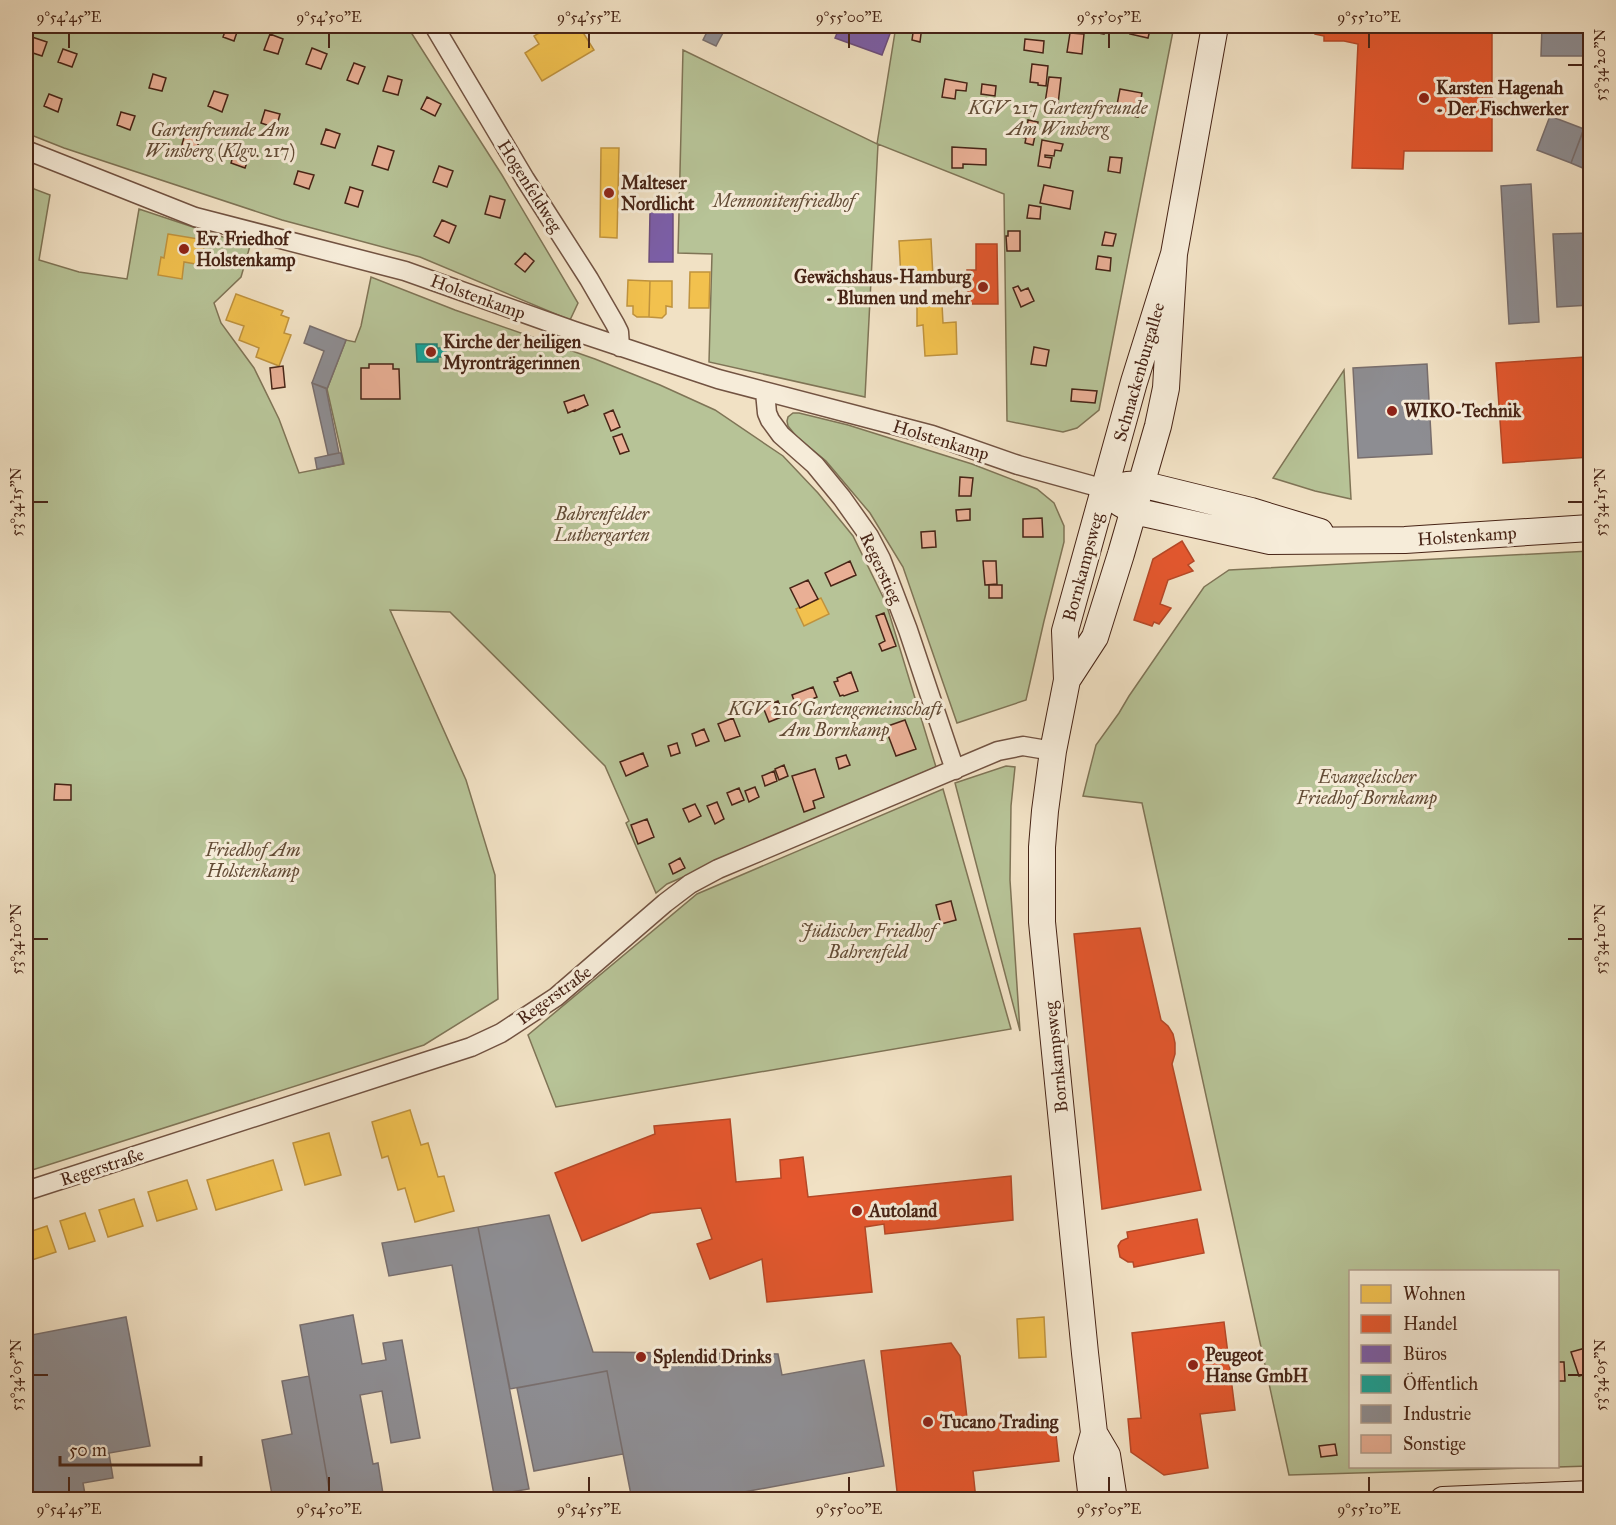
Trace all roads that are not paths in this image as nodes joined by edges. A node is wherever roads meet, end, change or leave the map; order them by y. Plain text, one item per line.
1 (434, 26) edge
2 (1215, 26) edge
3 (26, 150) edge
4 (1174, 254) junction
5 (620, 347) junction
6 (765, 392) junction
7 (1141, 484) junction
8 (1105, 489) junction
9 (1134, 511) junction
10 (1590, 528) edge
11 (1344, 540) junction
12 (1067, 681) junction
13 (1053, 751) junction
14 (955, 770) junction
15 (26, 1191) edge
16 (1094, 1433) junction
17 (1590, 1494) edge
18 (1092, 1500) edge
19 (1113, 1500) edge
20 (1443, 1500) edge

1 - 5 street, Hogenfeldweg
2 - 4 main road, Schnackenburgallee
3 - 5 street, Holstenkamp
4 - 7 main road, Schnackenburgallee
4 - 8 main road, Schnackenburgallee
5 - 6 street, Holstenkamp
6 - 8 street, Holstenkamp
6 - 14 street, Regerstieg
7 - 8 main road, Holstenkamp
7 - 9 main road, Schnackenburgallee
7 - 11 main road, Holstenkamp
8 - 9 main road, Holstenkamp
8 - 12 main road, Bornkampsweg
9 - 11 main road, Holstenkamp
9 - 12 main road, Bornkampsweg
10 - 11 main road, Holstenkamp
12 - 13 main road, Bornkampsweg
13 - 14 street, Regerstraße
13 - 16 main road, Bornkampsweg
14 - 15 street, Regerstraße
16 - 18 main road, Bornkampsweg
16 - 19 main road, Bornkampsweg
17 - 20 main road

